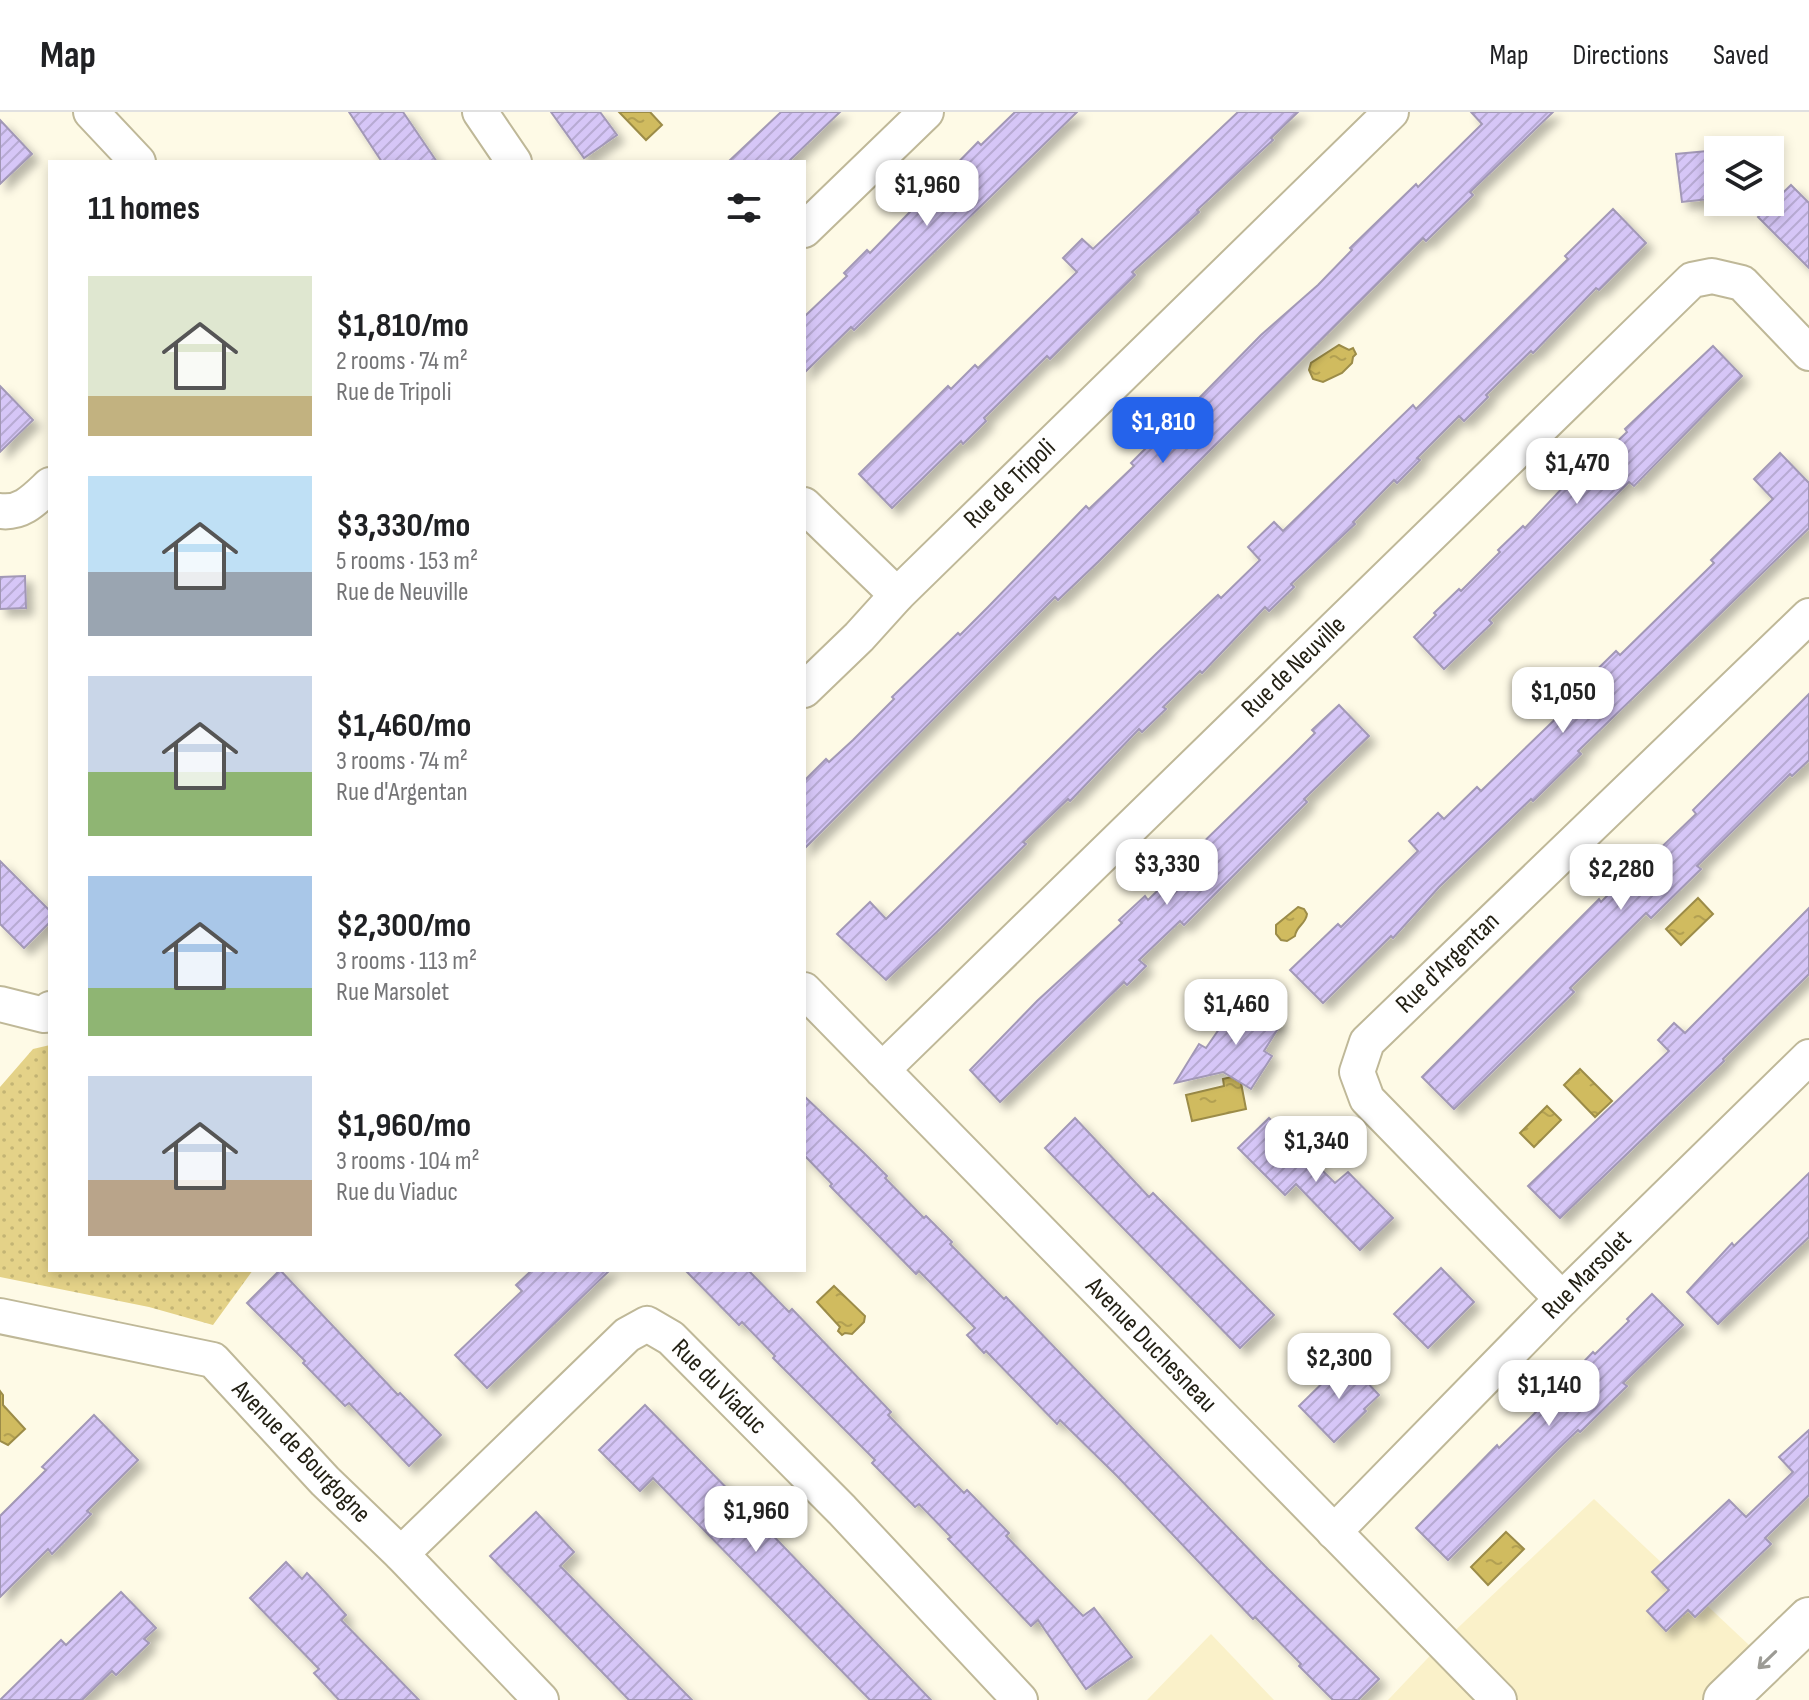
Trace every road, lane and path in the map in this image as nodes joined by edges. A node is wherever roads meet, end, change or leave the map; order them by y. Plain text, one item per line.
1 (91, 112) edge
2 (480, 112) edge
3 (926, 112) edge
4 (1391, 112) edge
5 (136, 160) edge
6 (513, 160) edge
7 (806, 228) edge
8 (1809, 353) edge
9 (48, 487) edge
10 (806, 507) edge
11 (0, 511) edge
12 (897, 595) junction
13 (1809, 616) edge
14 (806, 688) edge
15 (806, 992) edge
16 (0, 1004) edge
17 (48, 1011) edge
18 (1809, 1057) edge
19 (882, 1070) junction
20 (1562, 1299) junction
21 (0, 1316) edge
22 (1334, 1532) junction
23 (401, 1554) junction
24 (1809, 1619) edge
25 (541, 1700) edge
26 (1020, 1700) edge
27 (1499, 1700) edge
28 (1725, 1700) edge

1 - 5 street
2 - 6 street
3 - 7 street
4 - 12 street, Rue de Tripoli
8 - 19 street, Rue de Neuville
9 - 11 street
10 - 12 street
12 - 14 street, Rue de Tripoli
13 - 20 street, Rue d'Argentan
15 - 19 street, Avenue Duchesneau
16 - 17 street
18 - 20 street, Rue Marsolet
19 - 22 street, Avenue Duchesneau
20 - 22 street, Rue Marsolet
21 - 23 street, Avenue de Bourgogne
22 - 27 street, Avenue Duchesneau
23 - 25 street, Avenue de Bourgogne
23 - 26 street, Rue du Viaduc
24 -> 28 main road

